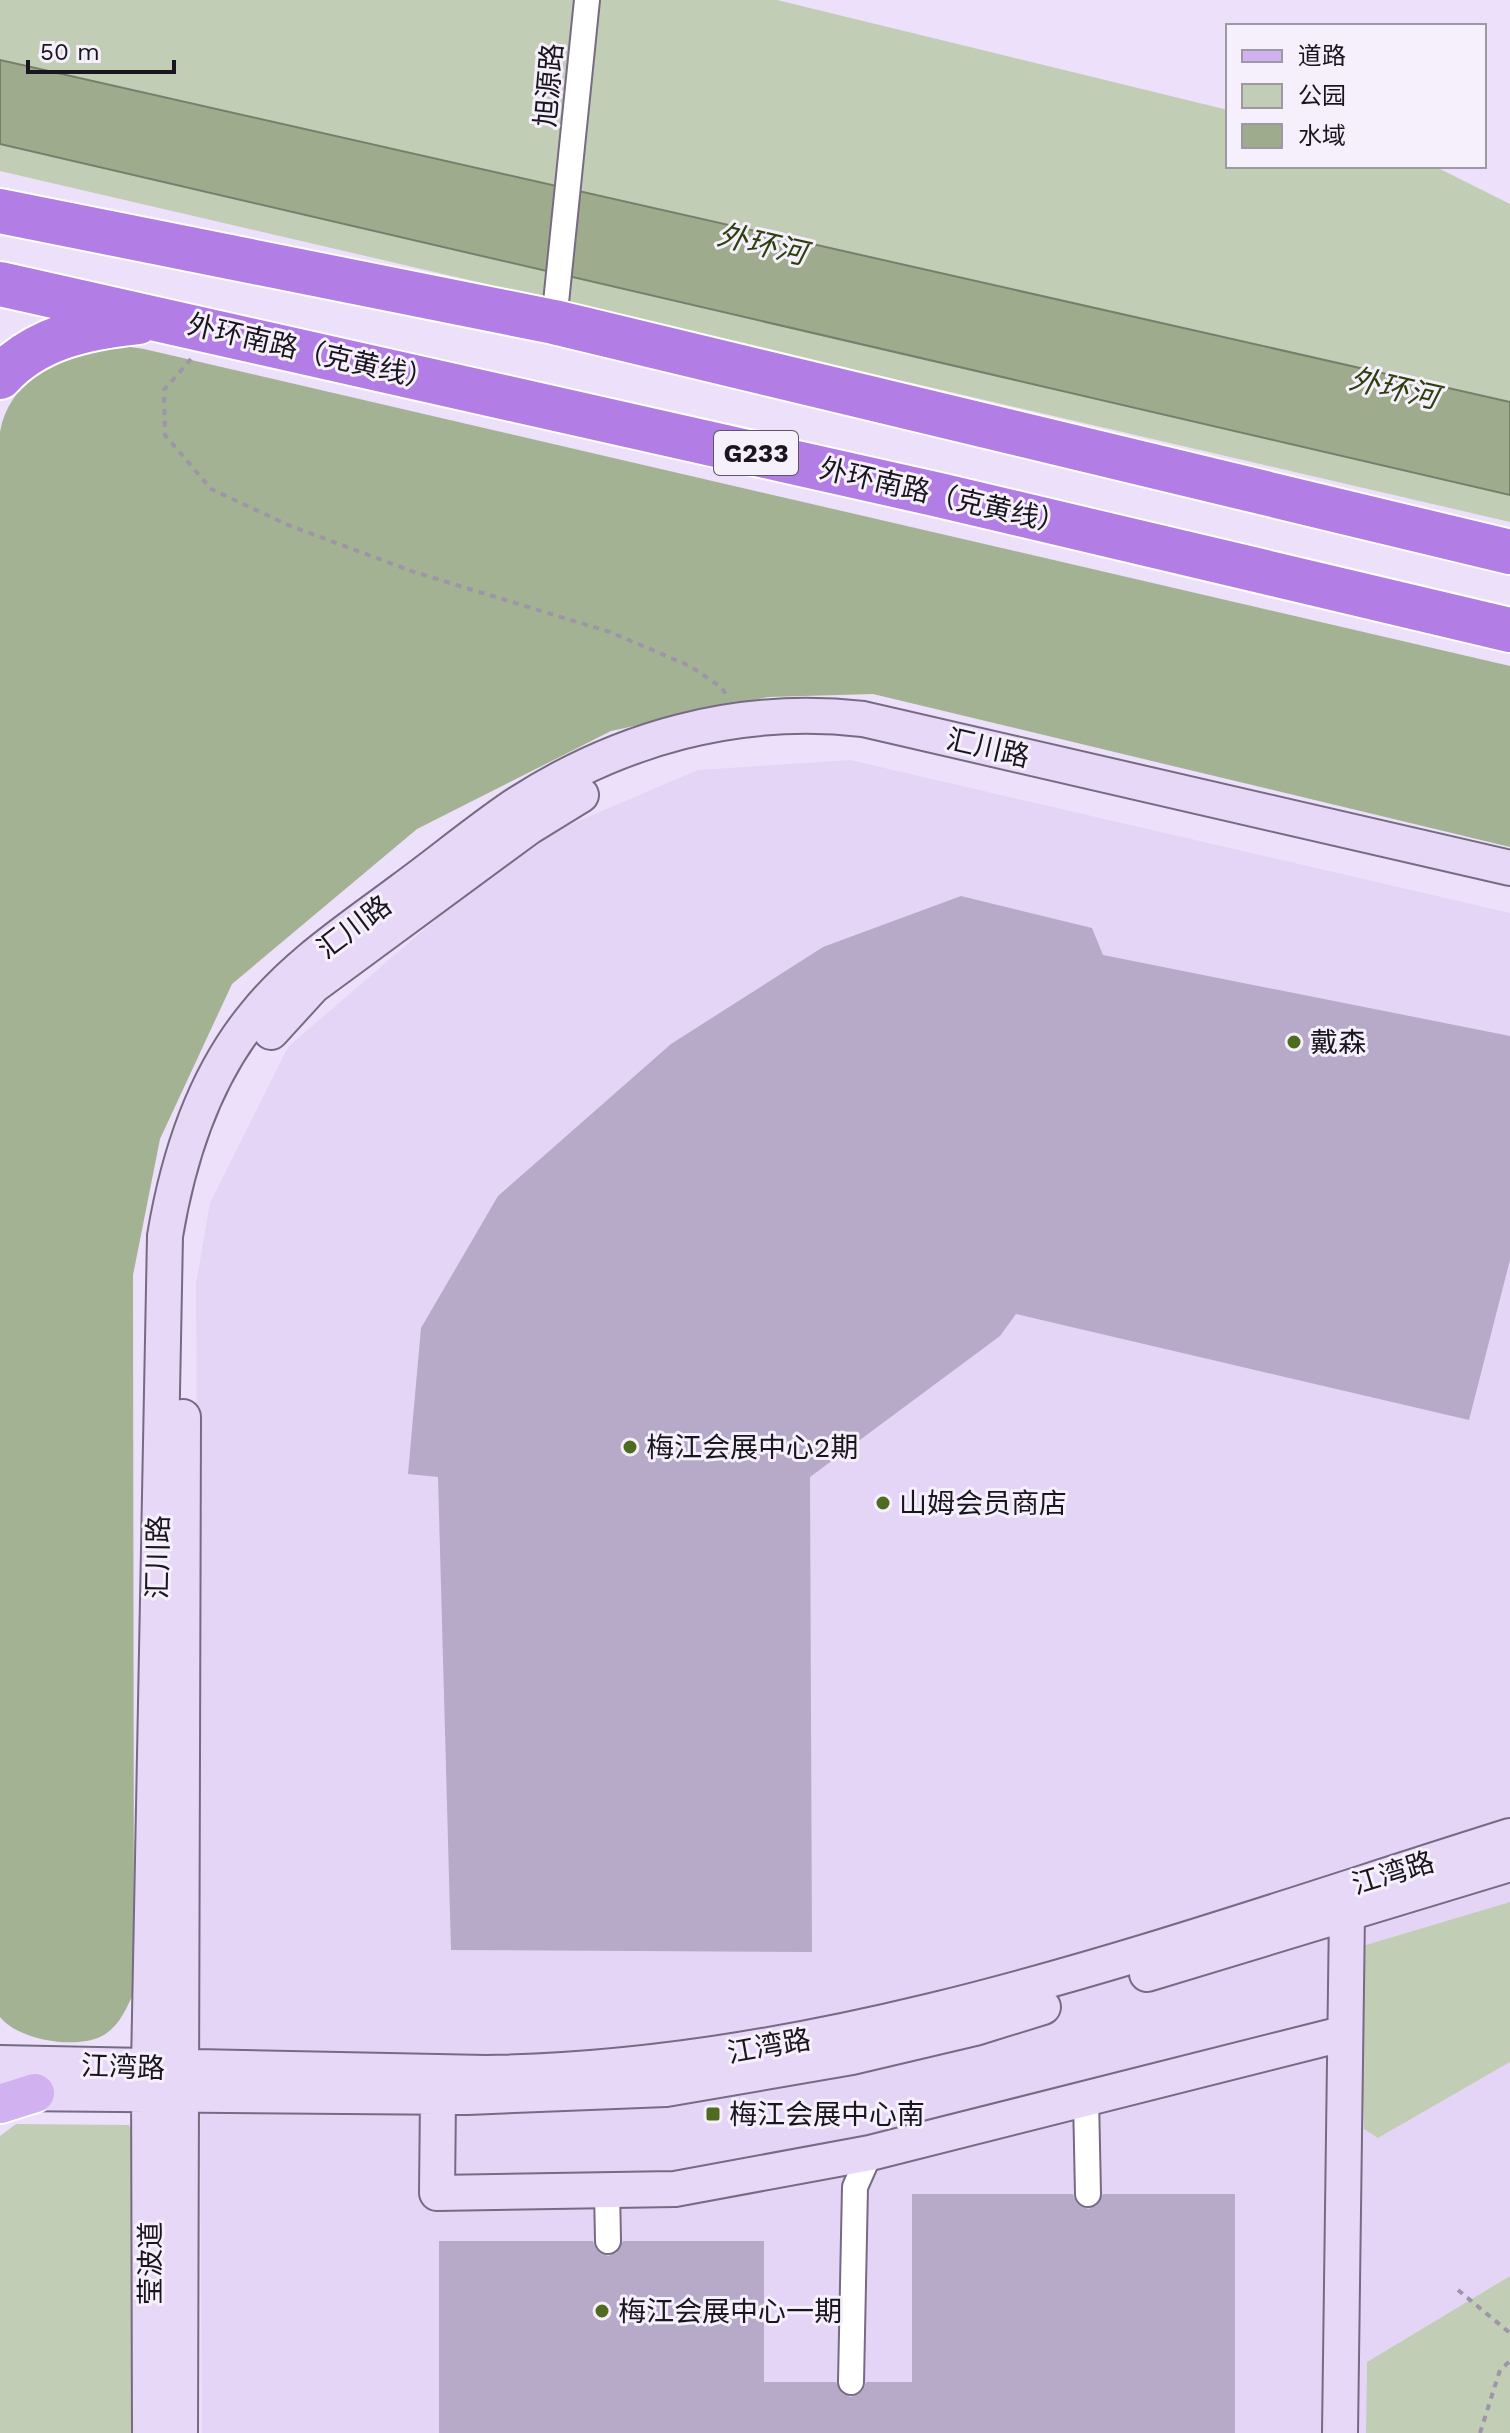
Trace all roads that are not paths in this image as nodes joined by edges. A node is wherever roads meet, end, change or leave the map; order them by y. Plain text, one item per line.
1 (587, 0) edge
2 (0, 211) edge
3 (0, 284) edge
4 (555, 306) junction
5 (166, 319) junction
6 (0, 377) edge
7 (1510, 552) edge
8 (1510, 630) edge
9 (1510, 868) edge
10 (1510, 891) edge
11 (1510, 1836) edge
12 (1510, 1864) edge
13 (1347, 1913) junction
14 (1342, 2034) junction
15 (0, 2066) edge
16 (164, 2081) junction
17 (18, 2088) edge
18 (438, 2097) junction
19 (1086, 2098) junction
20 (870, 2153) junction
21 (607, 2190) junction
22 (1088, 2194) dead end
23 (608, 2241) dead end
24 (851, 2382) dead end
25 (150, 2433) edge
26 (180, 2433) edge
27 (1340, 2433) edge

1 - 4 street, 旭源路
2 - 4 highway
3 - 5 highway, 外环南路（克黄线） / G233
4 - 7 highway
5 - 6 highway
5 - 8 highway, 外环南路（克黄线） / G233
9 - 16 street, 汇川路
10 - 16 street, 汇川路
11 - 16 street, 江湾路
12 - 13 street, 江湾路
13 - 14 street
13 - 18 street, 江湾路
14 - 19 street
14 - 27 street
15 - 17 street, 江湾路
16 - 17 street, 江湾路
16 - 18 street, 江湾路
16 - 25 street, 莹波道
16 - 26 street, 莹波道
18 - 21 street
19 - 20 street
19 - 22 street
20 - 21 street
20 - 24 street
21 - 23 street

